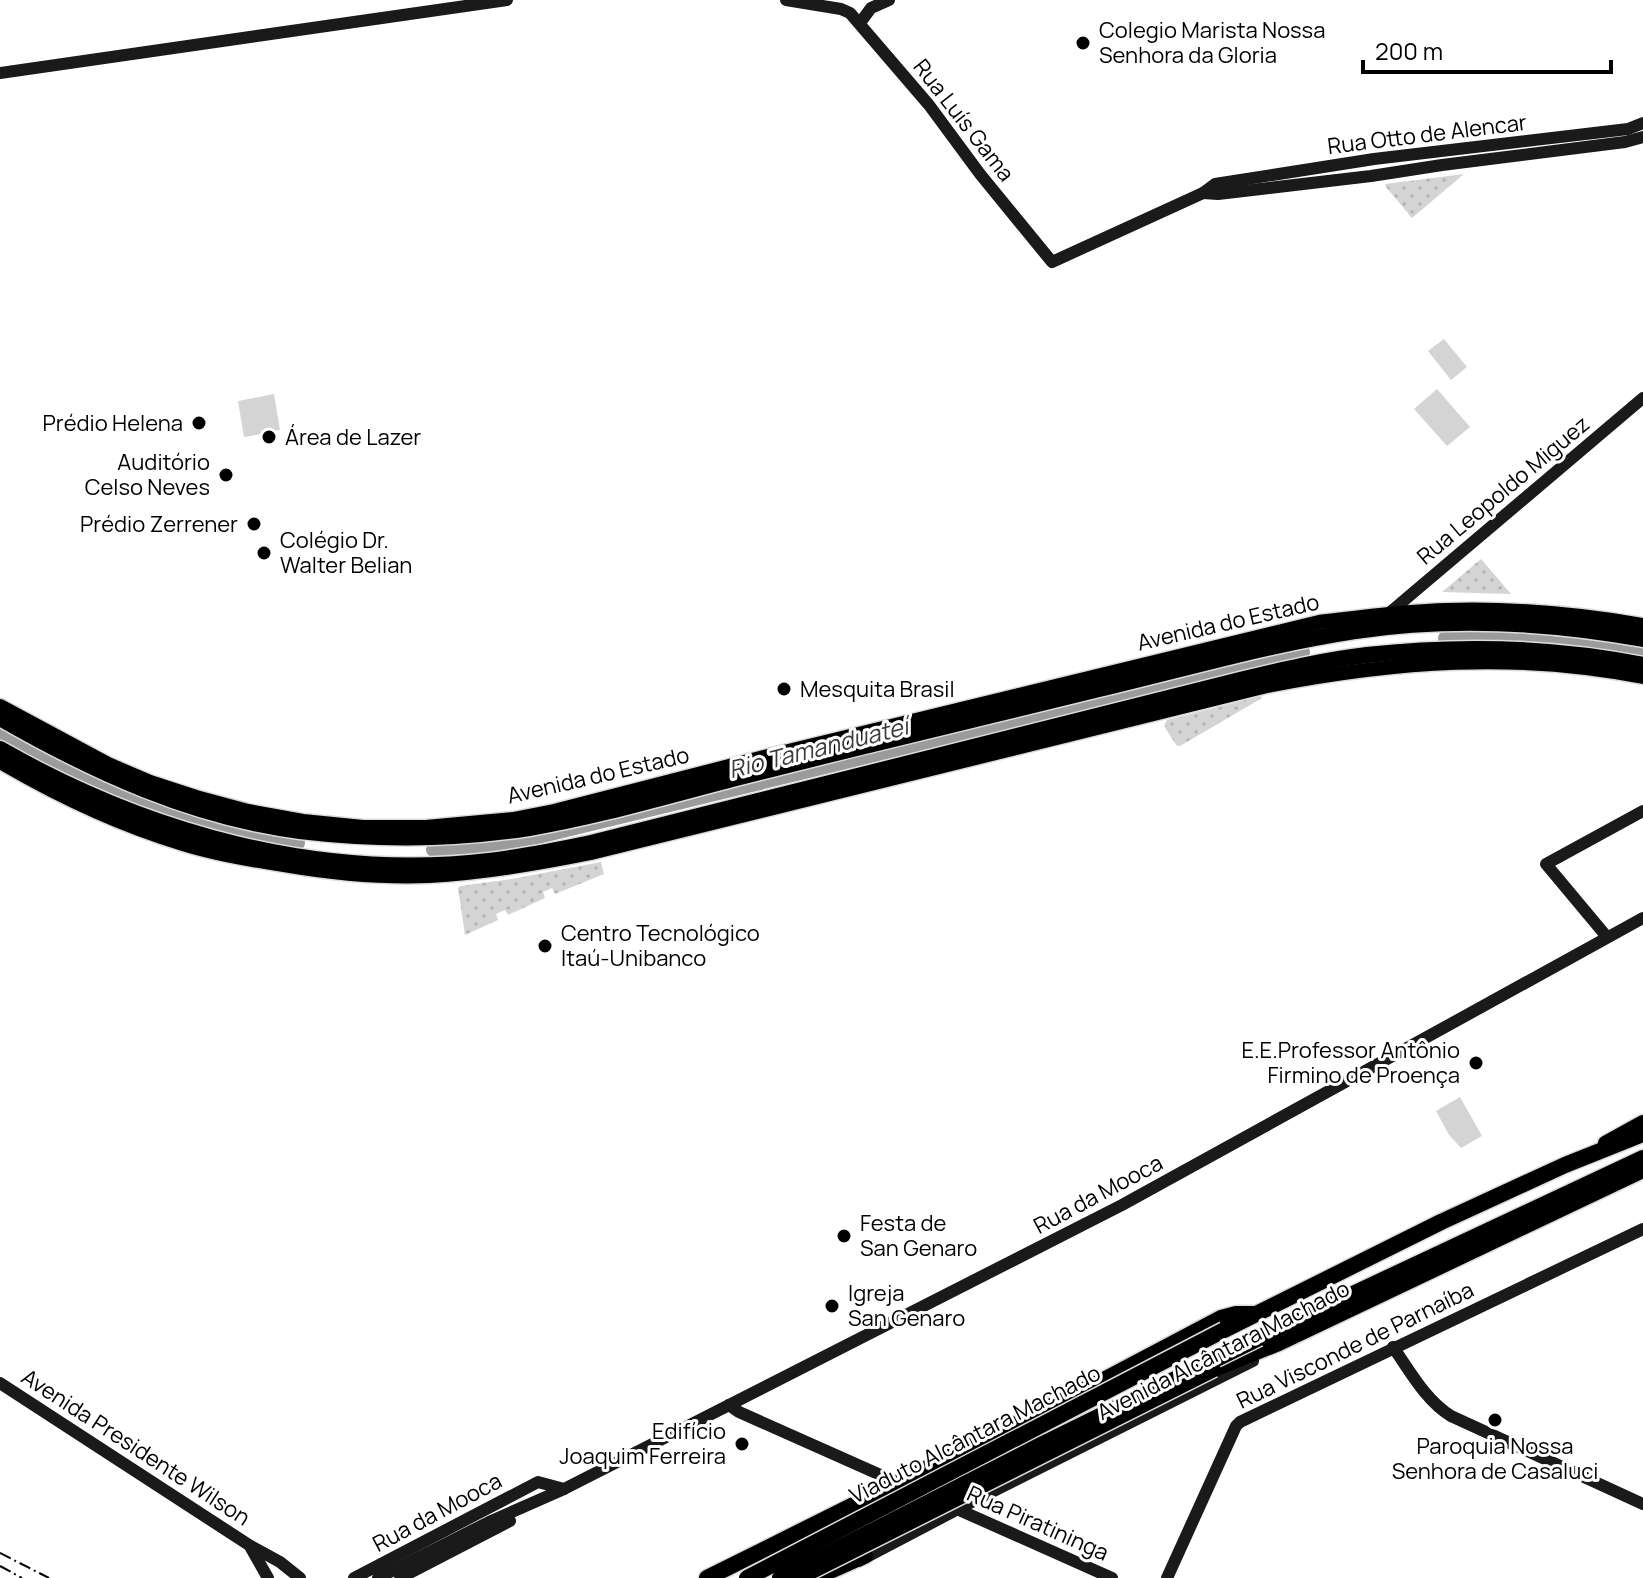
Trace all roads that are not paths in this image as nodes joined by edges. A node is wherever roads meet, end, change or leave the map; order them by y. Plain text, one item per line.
1 (507, 0) edge
2 (786, 0) edge
3 (889, 0) edge
4 (860, 23) junction
5 (0, 73) edge
6 (1643, 123) edge
7 (1643, 137) edge
8 (1216, 189) junction
9 (1643, 398) edge
10 (1388, 614) junction
11 (1643, 625) edge
12 (1643, 639) edge
13 (1643, 665) edge
14 (1643, 677) edge
15 (0, 706) edge
16 (0, 718) edge
17 (0, 749) edge
18 (0, 762) edge
19 (1643, 811) edge
20 (1643, 918) edge
21 (1607, 937) junction
22 (1643, 1122) edge
23 (1643, 1134) edge
24 (1643, 1158) edge
25 (1565, 1165) junction
26 (1643, 1171) edge
27 (1643, 1229) edge
28 (1315, 1284) junction
29 (1254, 1314) junction
30 (1300, 1319) junction
31 (1224, 1330) joint
32 (1259, 1338) joint
33 (1275, 1346) junction
34 (1393, 1347) junction
35 (0, 1383) edge
36 (729, 1405) junction
37 (936, 1463) junction
38 (896, 1483) junction
39 (564, 1489) junction
40 (518, 1492) junction
41 (992, 1492) junction
42 (867, 1497) junction
43 (980, 1498) junction
44 (1643, 1504) edge
45 (958, 1509) junction
46 (986, 1522) junction
47 (907, 1535) junction
48 (249, 1545) junction
49 (442, 1545) junction
50 (866, 1556) junction
51 (268, 1578) edge
52 (300, 1578) edge
53 (354, 1578) edge
54 (378, 1578) edge
55 (400, 1578) edge
56 (707, 1578) edge
57 (747, 1578) edge
58 (780, 1578) edge
59 (800, 1578) edge
60 (817, 1578) edge
61 (829, 1578) edge
62 (1112, 1578) edge
63 (1167, 1578) edge

1 - 5 main road
2 - 4 main road, Rua Luís Gama
3 - 4 main road
4 - 8 main road, Rua Luís Gama
6 - 8 main road, Rua Otto de Alencar
7 - 8 main road, Rua Otto de Alencar
9 - 10 main road, Rua Leopoldo Miguez
10 - 11 main road, Avenida do Estado
10 - 15 main road, Avenida do Estado
12 - 16 highway, Avenida do Estado
13 - 17 highway
14 - 18 main road
19 - 21 main road
20 - 21 main road, Rua da Mooca
21 - 36 main road, Rua da Mooca
22 - 25 main road, Avenida Alcântara Machado
23 - 25 highway, Avenida Alcântara Machado
24 - 30 highway, Avenida Alcântara Machado
25 - 28 highway, Avenida Alcântara Machado
26 - 33 main road, Avenida Alcântara Machado
27 - 34 main road, Rua Visconde de Parnaíba
28 - 29 highway, Avenida Alcântara Machado
28 - 30 highway
29 - 31 highway, Avenida Alcântara Machado
29 - 37 highway
30 - 32 highway, Avenida Alcântara Machado
31 - 57 highway, Viaduto Alcântara Machado, bridge
32 - 58 highway, Viaduto Alcântara Machado, bridge
33 - 41 main road, Avenida Alcântara Machado
33 - 59 main road, bridge
34 - 44 main road
34 - 63 main road, Rua Visconde de Parnaíba
35 - 48 main road, Avenida Presidente Wilson
36 - 38 main road, Rua Piratininga
36 - 39 main road, Rua da Mooca
37 - 38 highway
37 - 43 main road
38 - 42 highway
38 - 45 main road, Rua Piratininga
39 - 40 main road, Rua da Mooca
39 - 49 main road, Rua da Mooca
39 - 55 main road, Rua da Mooca
40 - 49 main road
40 - 53 main road, Rua da Mooca
41 - 43 main road, Avenida Alcântara Machado
41 - 46 main road
42 - 47 main road
42 - 56 highway
43 - 45 main road, Avenida Alcântara Machado
45 - 46 main road, Rua Piratininga
45 - 47 main road, Avenida Alcântara Machado
46 - 62 main road, Rua Piratininga
47 - 50 main road, Avenida Alcântara Machado
48 - 51 main road, Avenida Presidente Wilson
48 - 52 main road, Avenida Presidente Wilson
49 - 54 main road
50 - 60 main road
50 - 61 main road, Avenida Alcântara Machado

